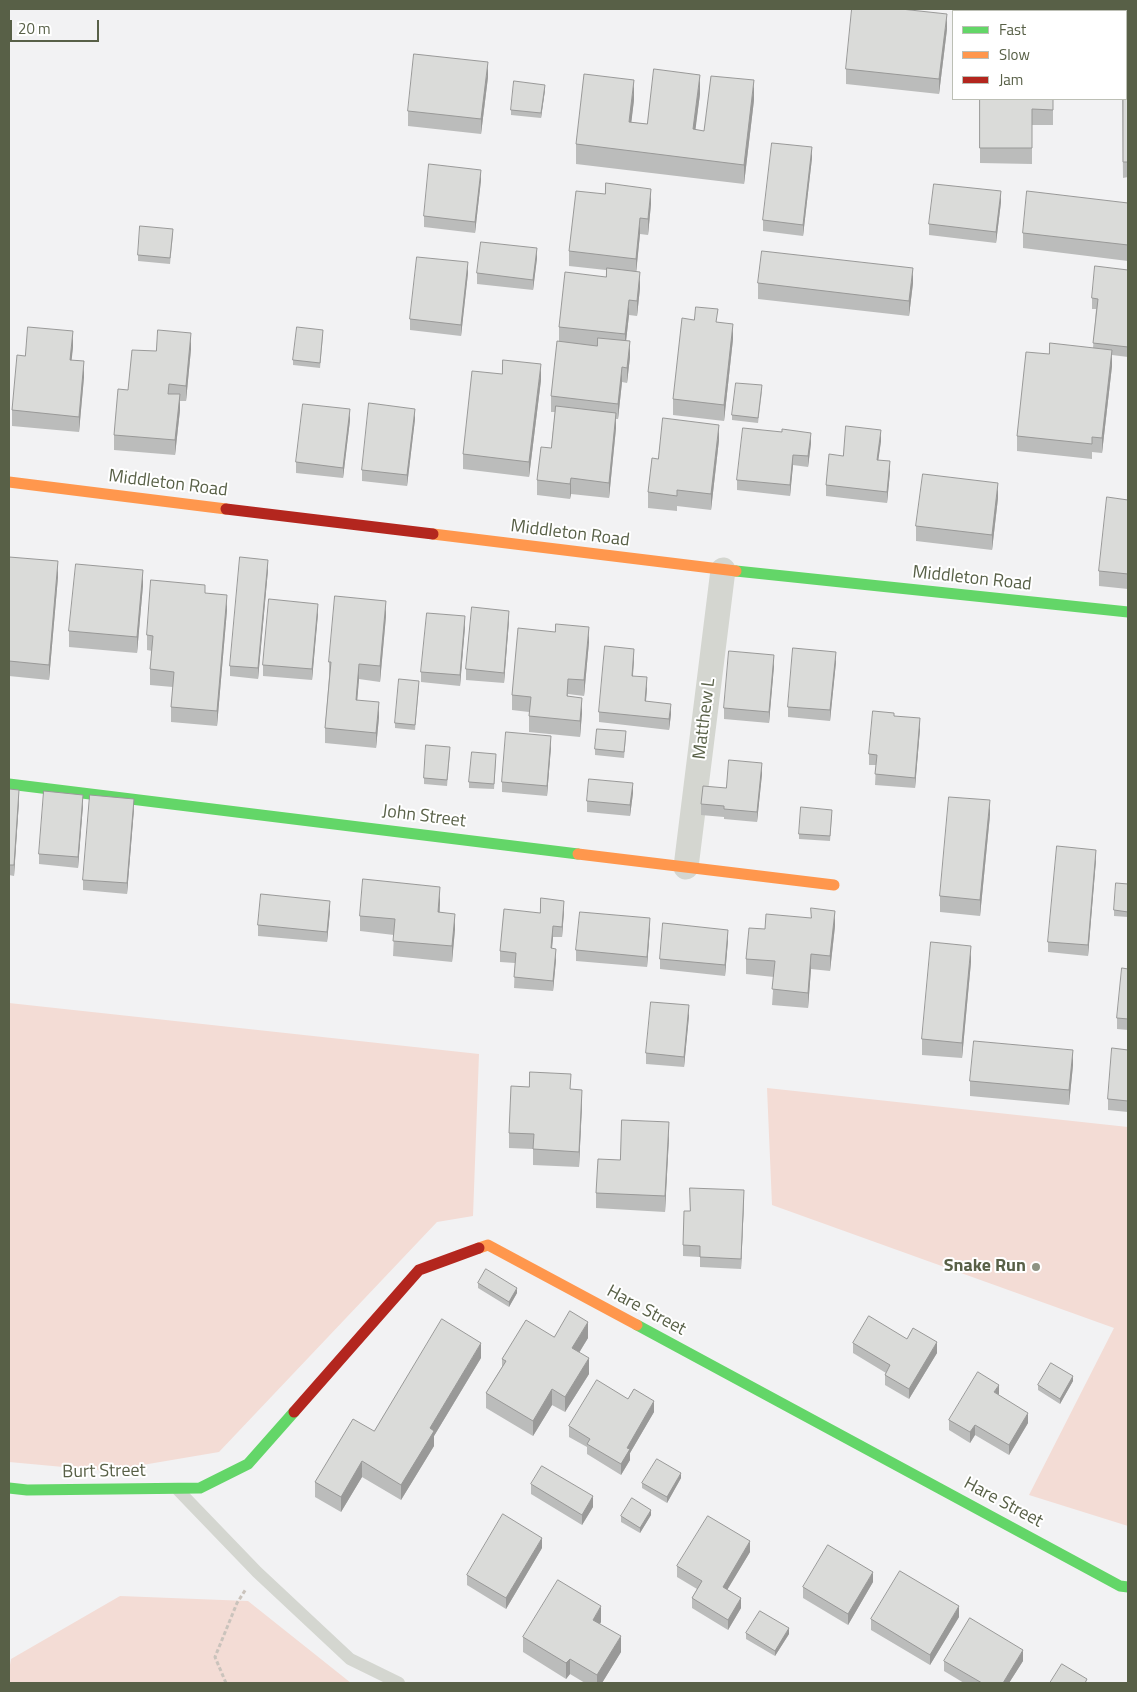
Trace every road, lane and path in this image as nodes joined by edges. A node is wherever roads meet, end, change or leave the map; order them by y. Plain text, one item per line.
1 (9, 482) edge
2 (723, 570) junction
3 (1128, 612) edge
4 (9, 784) edge
5 (686, 867) junction
6 (834, 885) dead end
7 (9, 1488) edge
8 (176, 1488) junction
9 (200, 1488) joint
10 (257, 1572) junction
11 (1128, 1587) edge
12 (226, 1683) edge
13 (399, 1683) edge

1 - 2 street, Middleton Road
2 - 3 street, Middleton Road
2 - 5 street, Matthew L
4 - 5 street, John Street
5 - 6 street, John Street
7 - 8 street, Burt Street
8 - 9 street, Burt Street
8 - 10 lane
9 - 11 street, Hare Street
10 - 12 path
10 - 13 lane

